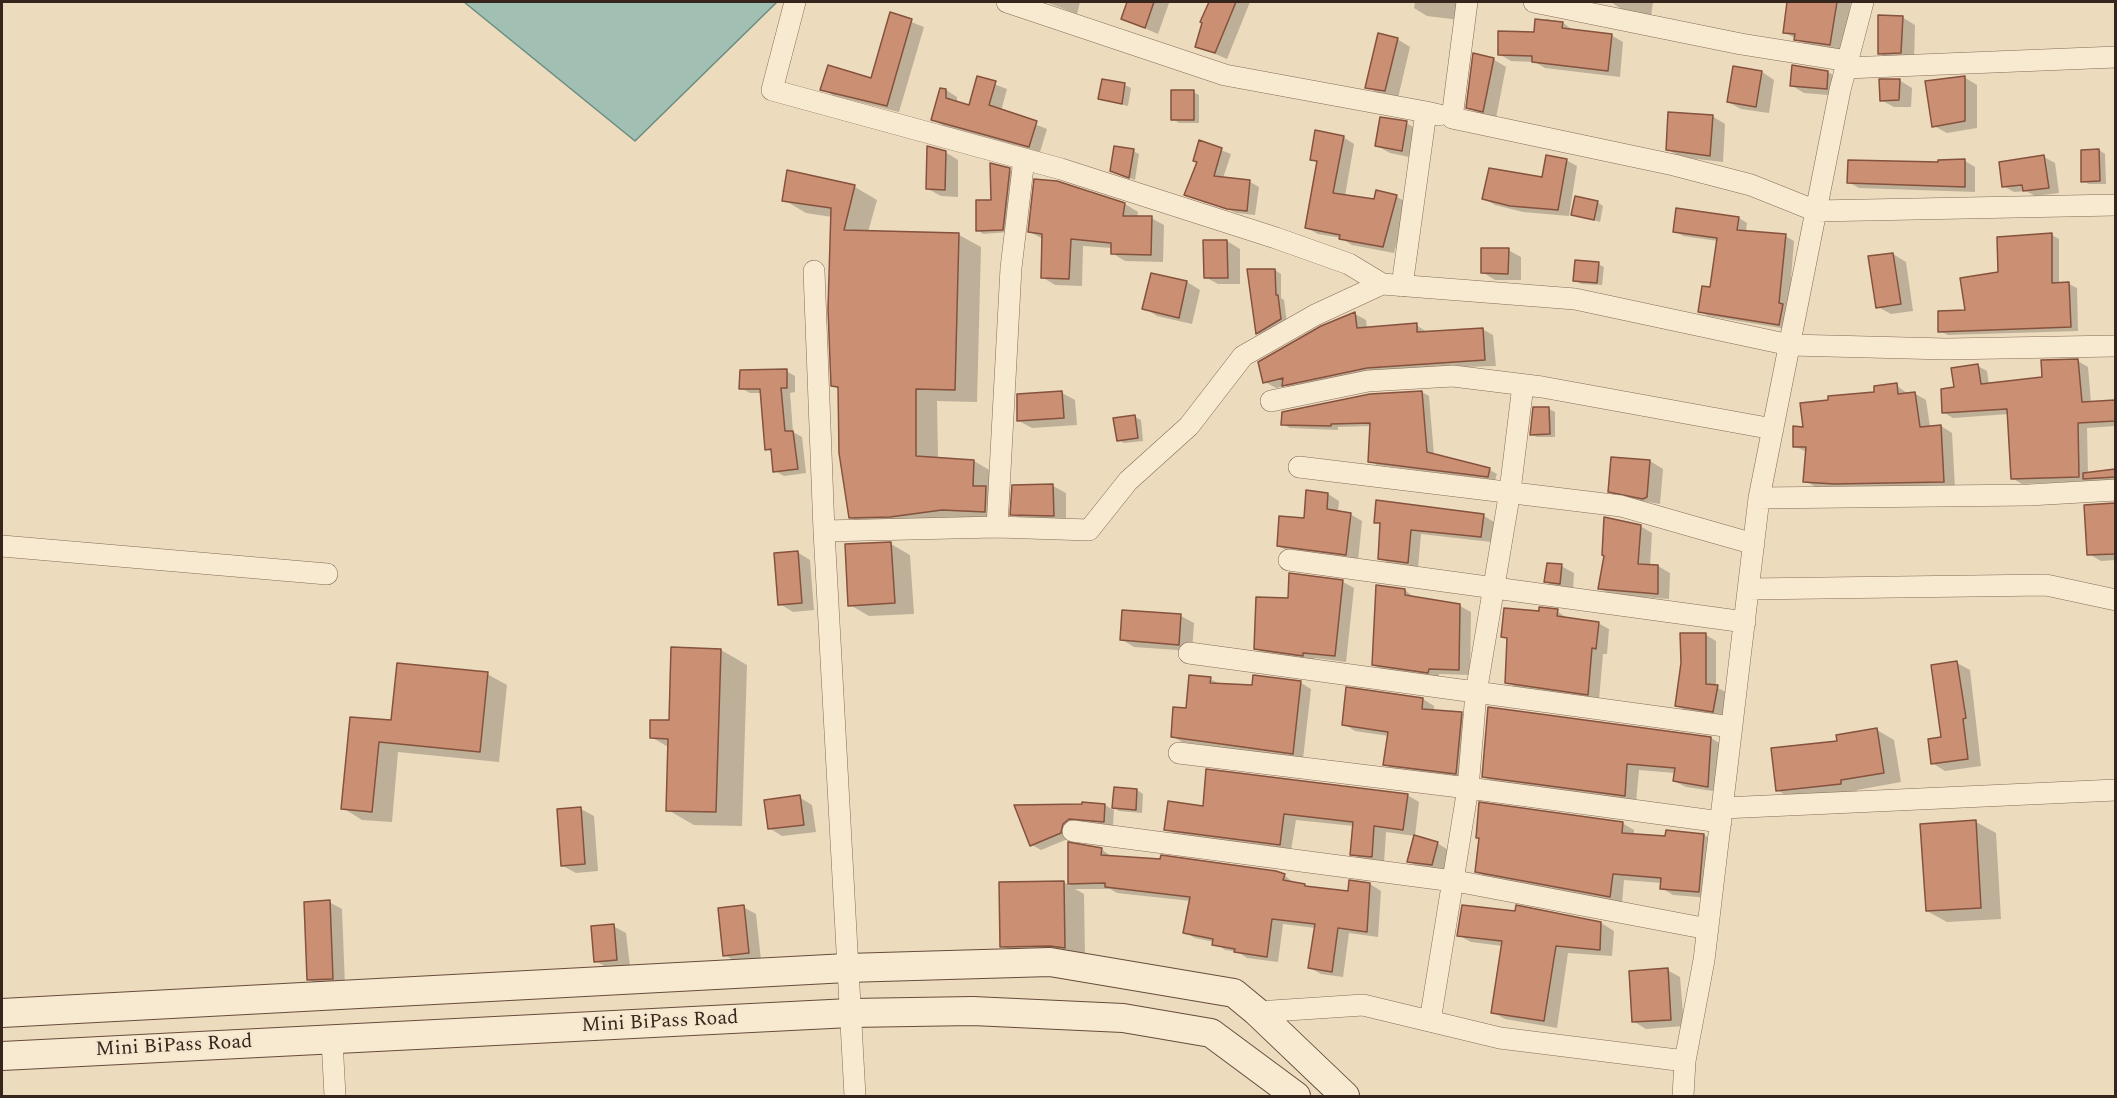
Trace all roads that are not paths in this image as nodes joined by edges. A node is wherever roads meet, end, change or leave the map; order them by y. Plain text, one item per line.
1 (795, 2) edge
2 (1008, 2) edge
3 (1467, 2) edge
4 (1534, 2) edge
5 (1863, 2) edge
6 (2115, 57) edge
7 (1847, 64) junction
8 (1426, 112) junction
9 (1452, 118) junction
10 (1024, 159) junction
11 (2115, 205) edge
12 (1816, 211) junction
13 (814, 271) dead end
14 (1392, 285) junction
15 (1790, 345) junction
16 (2115, 346) edge
17 (1523, 385) junction
18 (1271, 401) dead end
19 (1773, 429) junction
20 (1299, 467) dead end
21 (2115, 490) edge
22 (1510, 491) junction
23 (1759, 498) junction
24 (997, 527) junction
25 (824, 531) junction
26 (1754, 544) junction
27 (2, 546) edge
28 (1289, 560) dead end
29 (327, 574) dead end
30 (1492, 589) junction
31 (1749, 589) junction
32 (2115, 600) edge
33 (1744, 622) junction
34 (1189, 653) dead end
35 (1476, 693) junction
36 (1732, 727) junction
37 (1179, 753) dead end
38 (1468, 788) junction
39 (2115, 790) edge
40 (1721, 815) junction
41 (1073, 831) dead end
42 (1454, 882) junction
43 (1708, 929) junction
44 (847, 968) junction
45 (1257, 1012) junction
46 (2, 1013) edge
47 (850, 1013) junction
48 (1430, 1021) junction
49 (332, 1040) junction
50 (2, 1056) edge
51 (1685, 1061) junction
52 (335, 1096) edge
53 (855, 1096) edge
54 (1296, 1096) edge
55 (1345, 1096) edge
56 (1683, 1096) edge

1 - 10 street
2 - 8 street
3 - 9 street
4 - 7 street
5 - 7 street
6 - 7 street
7 - 12 street
8 - 9 street
8 - 14 street
9 - 12 street
10 - 14 street
10 - 24 street
11 - 12 street
12 - 15 street
13 - 25 street
14 - 15 street
14 - 24 street
15 - 16 street
15 - 19 street
17 - 18 street
17 - 19 street
17 - 22 street
19 - 23 street
20 - 22 street
21 - 23 street
22 - 26 street
22 - 30 street
23 - 26 street
24 - 25 street
25 - 44 street
26 - 31 street
27 - 29 street
28 - 30 street
30 - 33 street
30 - 35 street
31 - 32 street
31 - 33 street
33 - 36 street
34 - 35 street
35 - 36 street
35 - 38 street
36 - 40 street
37 - 38 street
38 - 40 street
38 - 42 street
39 - 40 street
40 - 43 street
41 - 42 street
42 - 43 street
42 - 48 street
43 - 51 street
44 - 45 street
44 - 46 street
44 - 47 street
45 - 48 street
45 - 55 street
47 - 49 street, Mini BiPass Road
47 - 53 street
47 - 54 street, Mini BiPass Road
48 - 51 street
49 - 50 street, Mini BiPass Road
49 - 52 street
51 - 56 street

